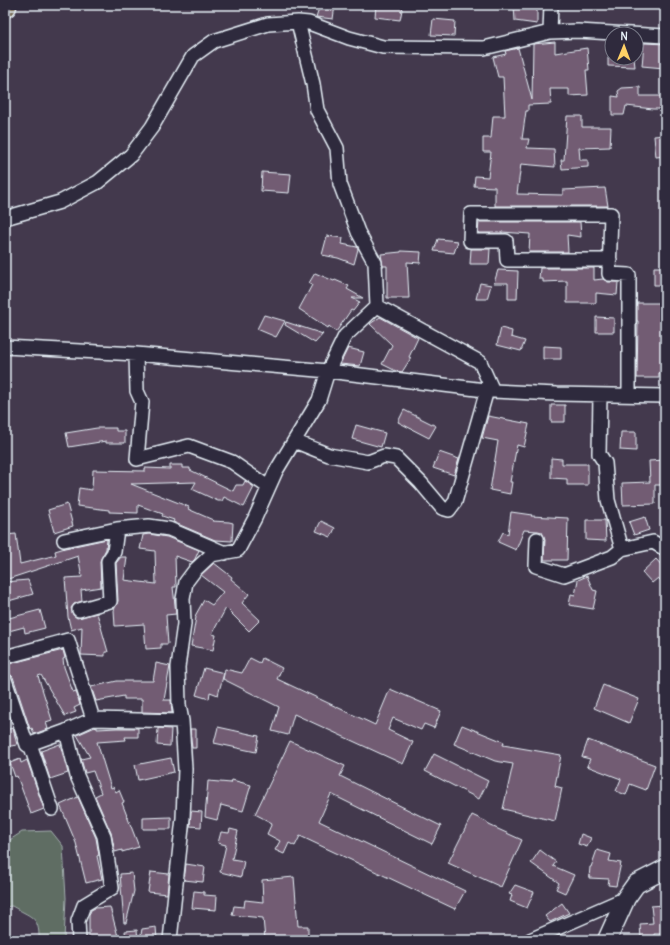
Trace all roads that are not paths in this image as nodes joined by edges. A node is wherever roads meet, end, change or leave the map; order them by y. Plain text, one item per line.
1 (551, 5) edge
2 (298, 22) junction
3 (550, 32) junction
4 (665, 36) edge
5 (5, 218) edge
6 (610, 260) junction
7 (377, 306) junction
8 (5, 347) edge
9 (136, 354) junction
10 (328, 371) junction
11 (490, 391) junction
12 (600, 395) junction
13 (629, 395) junction
14 (665, 396) edge
15 (294, 441) junction
16 (268, 487) junction
17 (117, 529) junction
18 (537, 539) dead end
19 (64, 540) dead end
20 (622, 549) junction
21 (665, 549) edge
22 (225, 553) junction
23 (79, 610) dead end
24 (5, 657) edge
25 (5, 680) edge
26 (93, 719) junction
27 (182, 721) junction
28 (66, 731) junction
29 (30, 744) junction
30 (52, 809) dead end
31 (665, 869) edge
32 (626, 898) junction
33 (79, 940) edge
34 (170, 940) edge
35 (530, 940) edge
36 (607, 940) edge

1 - 3 street
2 - 3 street
2 - 5 street
2 - 7 street
3 - 4 street
6 - 6 street
6 - 13 street
7 - 10 street
7 - 11 street
8 - 9 street
9 - 10 street
9 - 16 street
10 - 11 street
10 - 15 street
11 - 12 street
11 - 15 street
12 - 13 street
12 - 20 street
13 - 14 street
15 - 16 street
16 - 22 street
17 - 19 street
17 - 22 street
17 - 23 street
18 - 20 street
20 - 21 street
22 - 27 street
24 - 26 street
25 - 29 street
26 - 27 street
26 - 28 street
27 - 34 street
28 - 29 street
28 - 33 street
29 - 30 street
31 - 32 street
32 - 35 street
32 - 36 street

